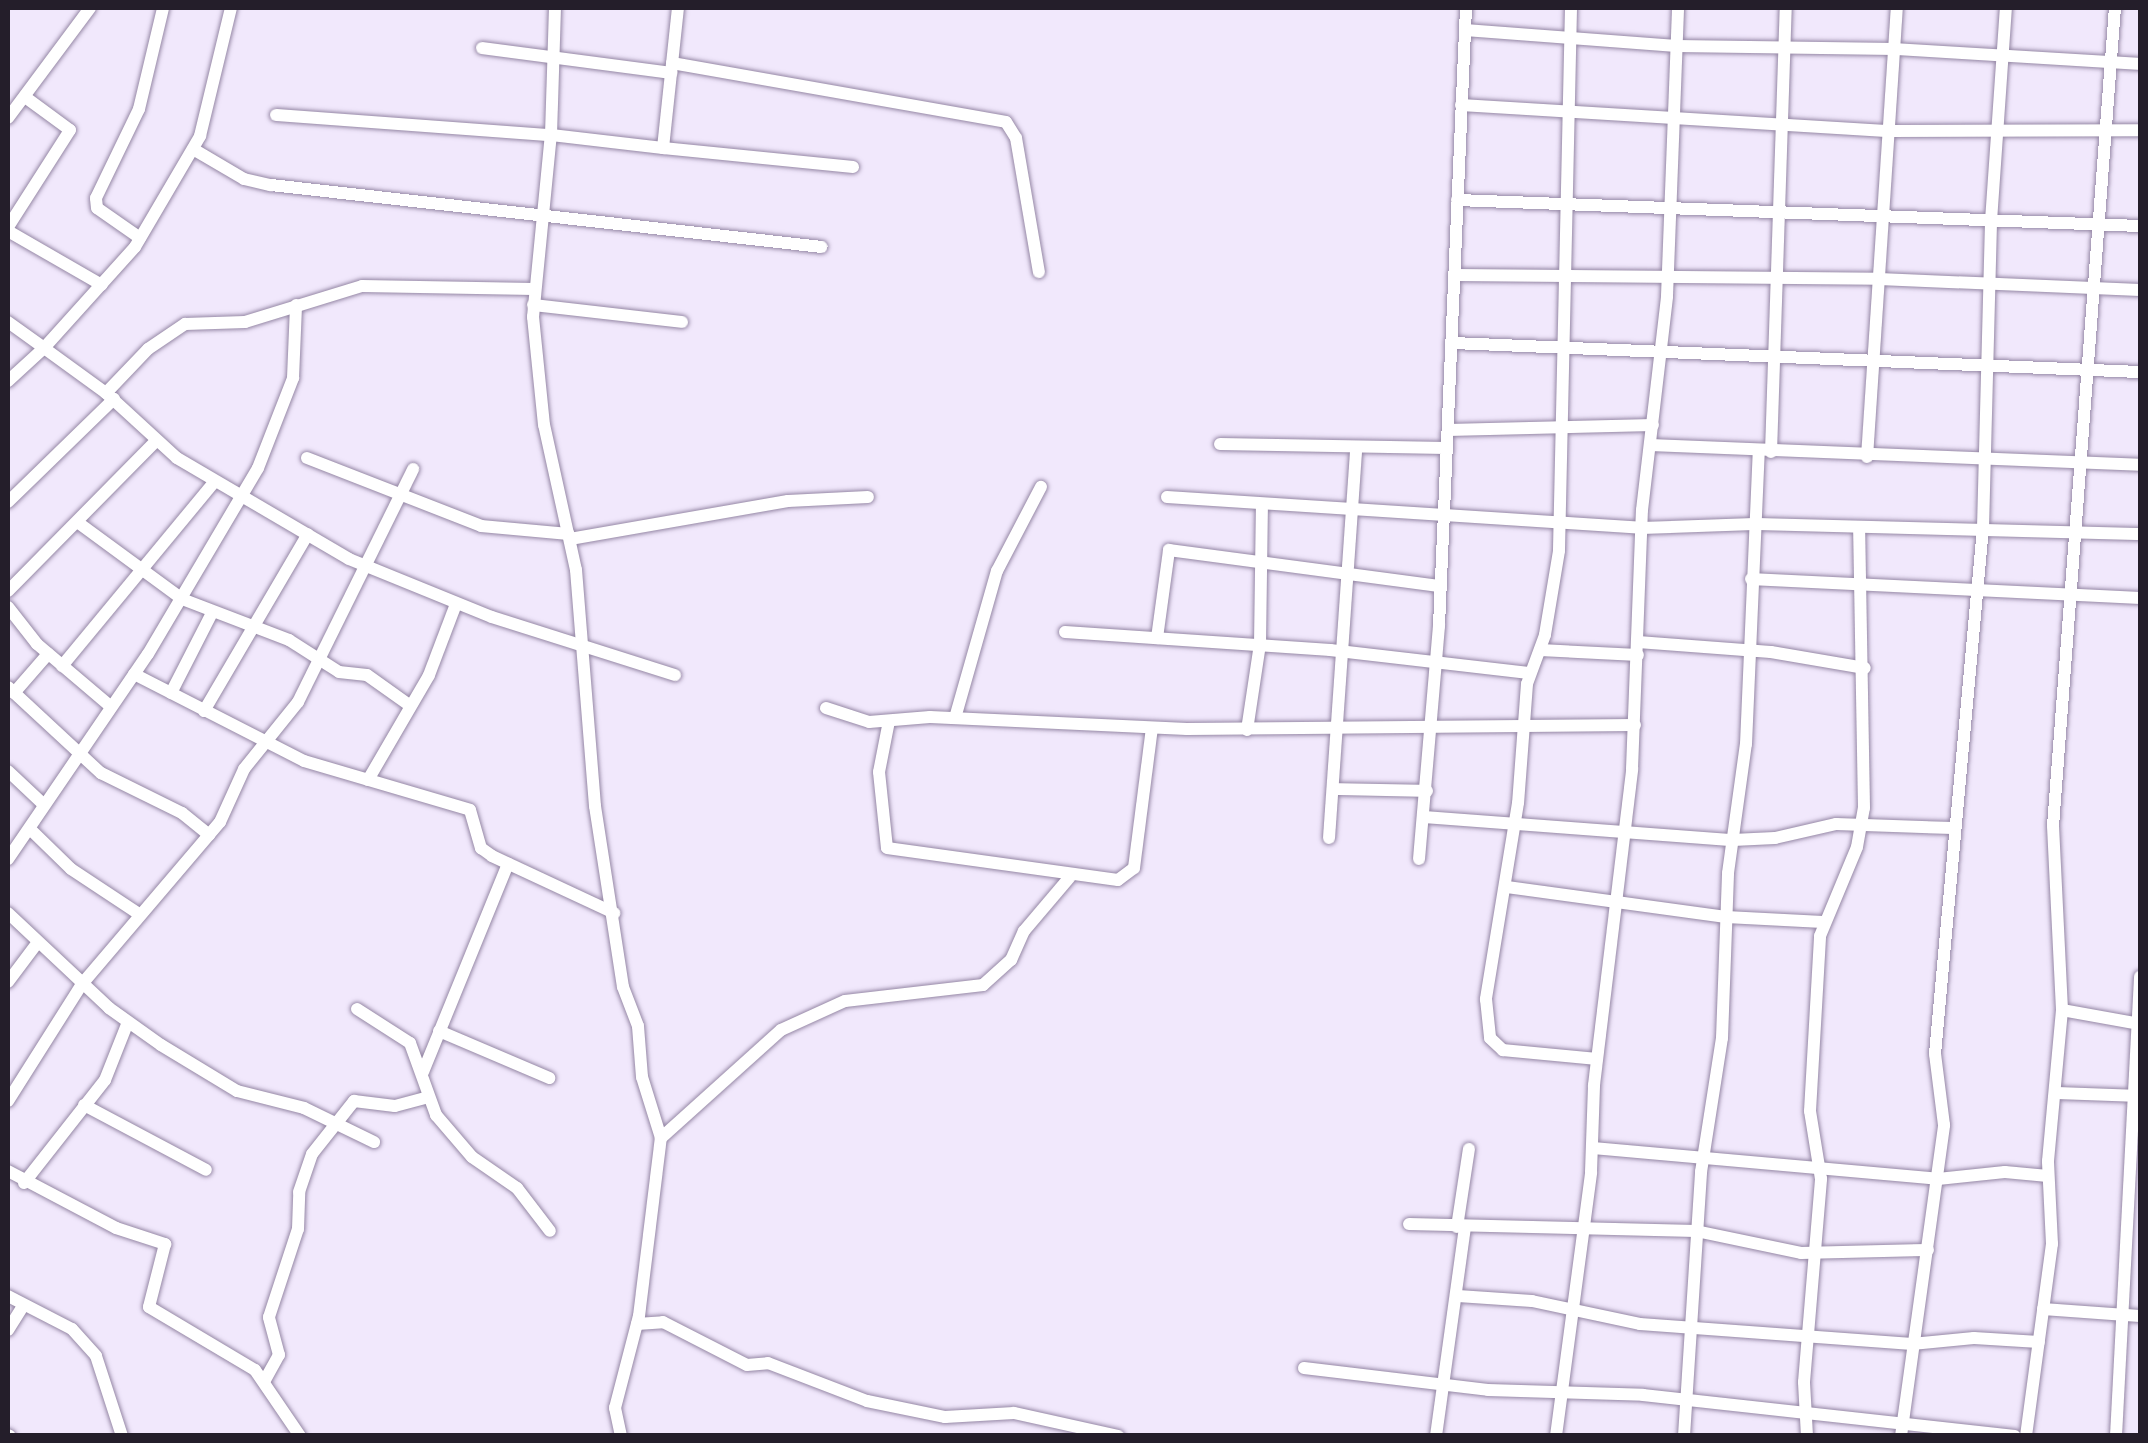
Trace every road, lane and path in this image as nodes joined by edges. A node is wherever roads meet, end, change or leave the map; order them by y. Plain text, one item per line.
1 (90, 8) edge
2 (163, 8) edge
3 (231, 8) edge
4 (555, 8) edge
5 (678, 8) edge
6 (1466, 8) edge
7 (1571, 8) edge
8 (1678, 8) edge
9 (1786, 8) edge
10 (1897, 8) edge
11 (2006, 8) edge
12 (2115, 8) edge
13 (1465, 30) junction
14 (1570, 39) junction
15 (1676, 46) junction
16 (482, 48) dead end
17 (1784, 48) junction
18 (1895, 49) junction
19 (2002, 56) junction
20 (553, 60) junction
21 (2110, 63) junction
22 (2140, 64) edge
23 (672, 68) junction
24 (25, 97) junction
25 (1461, 105) junction
26 (1566, 112) junction
27 (276, 115) dead end
28 (8, 118) edge
29 (1672, 120) junction
30 (1781, 126) junction
31 (2107, 129) junction
32 (1890, 130) junction
33 (1996, 130) junction
34 (2140, 130) edge
35 (552, 135) junction
36 (663, 148) junction
37 (193, 149) junction
38 (853, 167) dead end
39 (1457, 200) junction
40 (1562, 206) junction
41 (1668, 212) junction
42 (1777, 215) junction
43 (1884, 218) junction
44 (542, 219) junction
45 (1991, 222) junction
46 (2097, 224) junction
47 (2140, 226) edge
48 (8, 229) edge
49 (140, 238) junction
50 (822, 247) dead end
51 (1039, 272) dead end
52 (1455, 275) junction
53 (1561, 276) junction
54 (1667, 277) junction
55 (1775, 278) junction
56 (1879, 279) junction
57 (1988, 283) junction
58 (102, 285) junction
59 (2092, 286) junction
60 (534, 289) junction
61 (2140, 290) edge
62 (533, 305) junction
63 (296, 306) junction
64 (8, 322) edge
65 (682, 322) dead end
66 (1452, 343) junction
67 (1560, 345) junction
68 (44, 348) junction
69 (1663, 350) junction
70 (1773, 354) junction
71 (1874, 358) junction
72 (1986, 364) junction
73 (2087, 370) junction
74 (2140, 372) edge
75 (8, 381) edge
76 (110, 396) junction
77 (1653, 425) junction
78 (1561, 426) junction
79 (1448, 430) junction
80 (156, 441) junction
81 (1220, 444) dead end
82 (1650, 446) junction
83 (1356, 448) junction
84 (1446, 448) junction
85 (1765, 451) junction
86 (1867, 457) junction
87 (307, 458) dead end
88 (1982, 460) junction
89 (2082, 463) junction
90 (2140, 465) edge
91 (413, 469) dead end
92 (214, 482) junction
93 (1041, 487) dead end
94 (401, 492) junction
95 (238, 497) junction
96 (868, 497) dead end
97 (1167, 497) dead end
98 (8, 502) edge
99 (1262, 506) junction
100 (1354, 512) junction
101 (1440, 519) junction
102 (1562, 522) junction
103 (80, 524) junction
104 (1754, 524) junction
105 (1641, 528) junction
106 (1983, 528) junction
107 (1858, 529) junction
108 (2077, 532) junction
109 (308, 534) junction
110 (2140, 534) edge
111 (570, 536) junction
112 (1263, 562) junction
113 (369, 568) junction
114 (142, 571) junction
115 (1349, 575) junction
116 (1752, 580) junction
117 (1859, 582) junction
118 (1439, 586) junction
119 (1976, 589) junction
120 (8, 591) edge
121 (2071, 593) junction
122 (2140, 598) edge
123 (182, 599) junction
124 (456, 604) junction
125 (8, 607) edge
126 (212, 613) junction
127 (253, 631) junction
128 (1065, 632) dead end
129 (1157, 638) junction
130 (581, 644) junction
131 (1260, 644) junction
132 (1638, 649) junction
133 (1540, 650) junction
134 (1748, 650) junction
135 (1345, 652) junction
136 (48, 654) junction
137 (320, 656) junction
138 (1437, 661) junction
139 (62, 666) junction
140 (1865, 668) junction
141 (134, 674) junction
142 (1530, 674) junction
143 (675, 675) dead end
144 (11, 690) edge
145 (171, 693) junction
146 (409, 704) junction
147 (110, 706) junction
148 (826, 708) dead end
149 (204, 710) junction
150 (955, 718) junction
151 (889, 721) junction
152 (1634, 725) junction
153 (1432, 727) junction
154 (1152, 728) junction
155 (1524, 728) junction
156 (1338, 729) junction
157 (1247, 730) junction
158 (266, 742) junction
159 (77, 752) junction
160 (8, 772) edge
161 (368, 780) junction
162 (1334, 788) junction
163 (1428, 791) junction
164 (43, 804) junction
165 (1424, 817) junction
166 (1515, 821) junction
167 (1862, 823) junction
168 (1953, 828) junction
169 (30, 829) junction
170 (1626, 830) junction
171 (209, 836) junction
172 (1329, 838) dead end
173 (1732, 840) junction
174 (8, 859) edge
175 (1419, 859) dead end
176 (508, 864) junction
177 (1068, 878) junction
178 (1507, 887) junction
179 (1619, 899) junction
180 (8, 913) edge
181 (614, 913) junction
182 (138, 914) junction
183 (1726, 918) junction
184 (1823, 922) junction
185 (38, 942) junction
186 (2140, 977) edge
187 (8, 982) edge
188 (82, 984) junction
189 (357, 1009) dead end
190 (2062, 1010) junction
191 (128, 1022) junction
192 (2138, 1024) edge
193 (439, 1032) junction
194 (1597, 1059) junction
195 (422, 1072) junction
196 (549, 1078) dead end
197 (2057, 1093) junction
198 (2135, 1096) edge
199 (428, 1097) junction
200 (8, 1101) edge
201 (84, 1105) junction
202 (338, 1124) junction
203 (661, 1138) junction
204 (374, 1142) dead end
205 (1593, 1148) junction
206 (1470, 1150) dead end
207 (1703, 1159) junction
208 (1821, 1166) junction
209 (206, 1170) dead end
210 (8, 1171) edge
211 (2048, 1176) junction
212 (1938, 1179) junction
213 (24, 1182) junction
214 (1409, 1224) dead end
215 (1461, 1227) junction
216 (1583, 1230) junction
217 (550, 1231) dead end
218 (1696, 1232) junction
219 (1928, 1250) junction
220 (1818, 1254) junction
221 (8, 1296) edge
222 (1458, 1296) junction
223 (22, 1308) junction
224 (2043, 1309) junction
225 (1571, 1310) junction
226 (2121, 1315) junction
227 (2140, 1316) edge
228 (637, 1324) junction
229 (1690, 1328) junction
230 (8, 1330) edge
231 (1810, 1336) junction
232 (2038, 1342) junction
233 (1912, 1344) junction
234 (1304, 1368) dead end
235 (266, 1380) junction
236 (1445, 1383) junction
237 (1560, 1392) junction
238 (1686, 1399) junction
239 (1802, 1411) junction
240 (1902, 1429) edge
241 (122, 1436) edge
242 (300, 1436) edge
243 (621, 1436) edge
244 (1118, 1436) edge
245 (1436, 1436) edge
246 (1556, 1436) edge
247 (1684, 1436) edge
248 (1807, 1436) edge
249 (2015, 1436) edge
250 (2026, 1436) edge
251 (2116, 1436) edge

1 - 24 street
2 - 49 street
3 - 37 street
4 - 20 street
5 - 23 street
6 - 13 street
7 - 14 street
8 - 15 street
9 - 17 street
10 - 18 street
11 - 19 street
12 - 21 street
13 - 14 street
13 - 25 street
14 - 15 street
14 - 26 street
15 - 17 street
15 - 29 street
16 - 20 street
17 - 18 street
17 - 30 street
18 - 19 street
18 - 32 street
19 - 21 street
19 - 33 street
20 - 23 street
20 - 35 street
21 - 22 street
21 - 31 street
23 - 36 street
23 - 51 street
24 - 28 street
24 - 48 street
25 - 26 street
25 - 39 street
26 - 29 street
26 - 40 street
27 - 35 street
29 - 30 street
29 - 41 street
30 - 32 street
30 - 42 street
31 - 33 street
31 - 34 street
31 - 46 street
32 - 33 street
32 - 43 street
33 - 45 street
35 - 36 street
35 - 44 street
36 - 38 street
37 - 44 street
37 - 49 street
39 - 40 street
39 - 52 street
40 - 41 street
40 - 53 street
41 - 42 street
41 - 54 street
42 - 43 street
42 - 55 street
43 - 45 street
43 - 56 street
44 - 50 street
44 - 60 street
45 - 46 street
45 - 57 street
46 - 47 street
46 - 59 street
48 - 58 street
49 - 58 street
52 - 53 street
52 - 66 street
53 - 54 street
53 - 67 street
54 - 55 street
54 - 69 street
55 - 56 street
55 - 70 street
56 - 57 street
56 - 71 street
57 - 59 street
57 - 72 street
58 - 68 street
59 - 61 street
59 - 73 street
60 - 62 street
60 - 63 street
62 - 65 street
62 - 111 street
63 - 76 street
63 - 95 street
64 - 68 street
66 - 67 street
66 - 79 street
67 - 69 street
67 - 78 street
68 - 75 street
68 - 76 street
69 - 70 street
69 - 77 street
70 - 71 street
70 - 85 street
71 - 72 street
71 - 86 street
72 - 73 street
72 - 88 street
73 - 74 street
73 - 89 street
76 - 80 street
76 - 98 street
77 - 78 street
77 - 82 street
78 - 79 street
78 - 102 street
79 - 84 street
80 - 92 street
80 - 103 street
81 - 83 street
82 - 85 street
82 - 105 street
83 - 84 street
83 - 100 street
84 - 101 street
85 - 86 street
85 - 104 street
86 - 88 street
87 - 94 street
88 - 89 street
88 - 106 street
89 - 90 street
89 - 108 street
91 - 94 street
92 - 95 street
92 - 114 street
93 - 150 street
94 - 111 street
94 - 113 street
95 - 109 street
95 - 123 street
96 - 111 street
97 - 99 street
99 - 100 street
99 - 112 street
100 - 101 street
100 - 115 street
101 - 102 street
101 - 118 street
102 - 105 street
102 - 133 street
103 - 114 street
103 - 120 street
104 - 105 street
104 - 107 street
104 - 116 street
105 - 132 street
106 - 107 street
106 - 108 street
106 - 119 street
107 - 117 street
108 - 110 street
108 - 121 street
109 - 113 street
109 - 127 street
111 - 130 street
112 - 115 street
112 - 129 street
112 - 131 street
113 - 124 street
113 - 137 street
114 - 123 street
114 - 139 street
115 - 118 street
115 - 135 street
116 - 117 street
116 - 134 street
117 - 119 street
117 - 140 street
118 - 138 street
119 - 121 street
119 - 168 street
121 - 122 street
121 - 190 street
123 - 126 street
123 - 141 street
124 - 130 street
124 - 146 street
125 - 136 street
126 - 127 street
126 - 145 street
127 - 137 street
127 - 149 street
128 - 129 street
129 - 131 street
130 - 143 street
130 - 181 street
131 - 135 street
131 - 157 street
132 - 133 street
132 - 134 street
132 - 152 street
133 - 142 street
134 - 140 street
134 - 173 street
135 - 138 street
135 - 156 street
136 - 139 street
136 - 144 street
137 - 146 street
137 - 158 street
138 - 142 street
138 - 153 street
139 - 147 street
140 - 167 street
141 - 145 street
141 - 147 street
142 - 155 street
144 - 159 street
145 - 149 street
146 - 161 street
147 - 159 street
148 - 151 street
149 - 158 street
150 - 151 street
150 - 154 street
151 - 177 street
152 - 155 street
152 - 170 street
153 - 155 street
153 - 156 street
153 - 163 street
154 - 157 street
154 - 177 street
155 - 166 street
156 - 157 street
156 - 162 street
158 - 161 street
158 - 171 street
159 - 164 street
159 - 171 street
160 - 164 street
161 - 176 street
162 - 163 street
162 - 172 street
163 - 165 street
164 - 169 street
165 - 166 street
165 - 175 street
166 - 170 street
166 - 178 street
167 - 168 street
167 - 173 street
167 - 184 street
168 - 212 street
169 - 174 street
169 - 182 street
170 - 173 street
170 - 179 street
171 - 182 street
173 - 183 street
176 - 181 street
176 - 193 street
177 - 203 street
178 - 179 street
178 - 194 street
179 - 183 street
179 - 194 street
180 - 185 street
181 - 203 street
182 - 188 street
183 - 184 street
183 - 207 street
184 - 208 street
185 - 187 street
185 - 188 street
186 - 192 street
188 - 191 street
188 - 200 street
189 - 195 street
190 - 192 street
190 - 197 street
191 - 201 street
191 - 202 street
192 - 198 street
193 - 195 street
193 - 196 street
194 - 205 street
195 - 199 street
197 - 198 street
197 - 211 street
198 - 226 street
199 - 202 street
199 - 217 street
201 - 209 street
201 - 213 street
202 - 204 street
202 - 235 street
203 - 228 street
205 - 207 street
205 - 216 street
206 - 215 street
207 - 208 street
207 - 218 street
208 - 212 street
208 - 220 street
210 - 213 street
211 - 212 street
211 - 224 street
212 - 219 street
213 - 235 street
214 - 215 street
215 - 216 street
215 - 222 street
216 - 218 street
216 - 225 street
218 - 220 street
218 - 229 street
219 - 220 street
219 - 233 street
220 - 231 street
221 - 223 street
222 - 225 street
222 - 236 street
223 - 230 street
223 - 241 street
224 - 226 street
224 - 232 street
225 - 229 street
225 - 237 street
226 - 227 street
226 - 251 street
228 - 243 street
228 - 244 street
229 - 231 street
229 - 238 street
231 - 233 street
231 - 239 street
232 - 233 street
232 - 250 street
233 - 240 street
234 - 236 street
235 - 242 street
236 - 237 street
236 - 245 street
237 - 238 street
237 - 246 street
238 - 239 street
238 - 247 street
239 - 240 street
239 - 248 street
240 - 249 street

